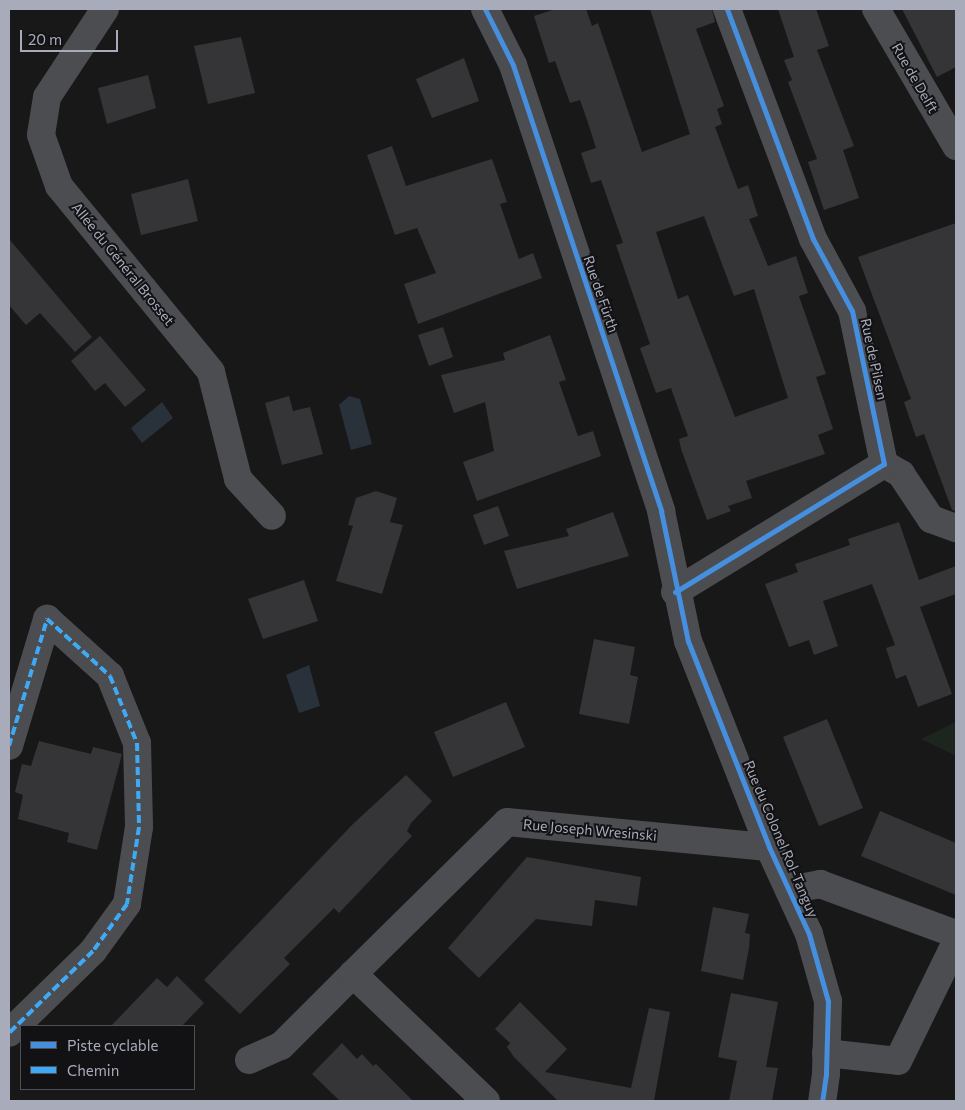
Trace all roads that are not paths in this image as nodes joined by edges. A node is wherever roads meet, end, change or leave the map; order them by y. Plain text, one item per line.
1 (105, 9) edge
2 (485, 9) edge
3 (727, 9) edge
4 (876, 9) edge
5 (956, 146) edge
6 (884, 464) junction
7 (272, 516) dead end
8 (956, 528) edge
9 (675, 592) junction
10 (9, 746) edge
11 (769, 847) junction
12 (789, 890) junction
13 (956, 934) edge
14 (956, 942) edge
15 (353, 974) junction
16 (9, 1032) edge
17 (826, 1052) junction
18 (249, 1060) dead end
19 (486, 1101) edge
20 (822, 1101) edge

1 - 7 street, Allée du Général Brosset
2 - 9 street, Rue de Fürth
3 - 6 street, Rue de Pilsen
4 - 5 street, Rue de Delft
6 - 8 street
6 - 9 street
9 - 11 street, Rue du Colonel Rol-Tanguy
10 - 16 street
11 - 12 street, Rue du Colonel Rol-Tanguy
11 - 15 street, Rue Joseph Wresinski
12 - 13 street, Rue du Colonel Rol-Tanguy
12 - 17 street, Rue du Colonel Rol-Tanguy
14 - 17 street
15 - 18 street, Rue Joseph Wresinski
15 - 19 street
17 - 20 street, Rue du Colonel Rol-Tanguy

